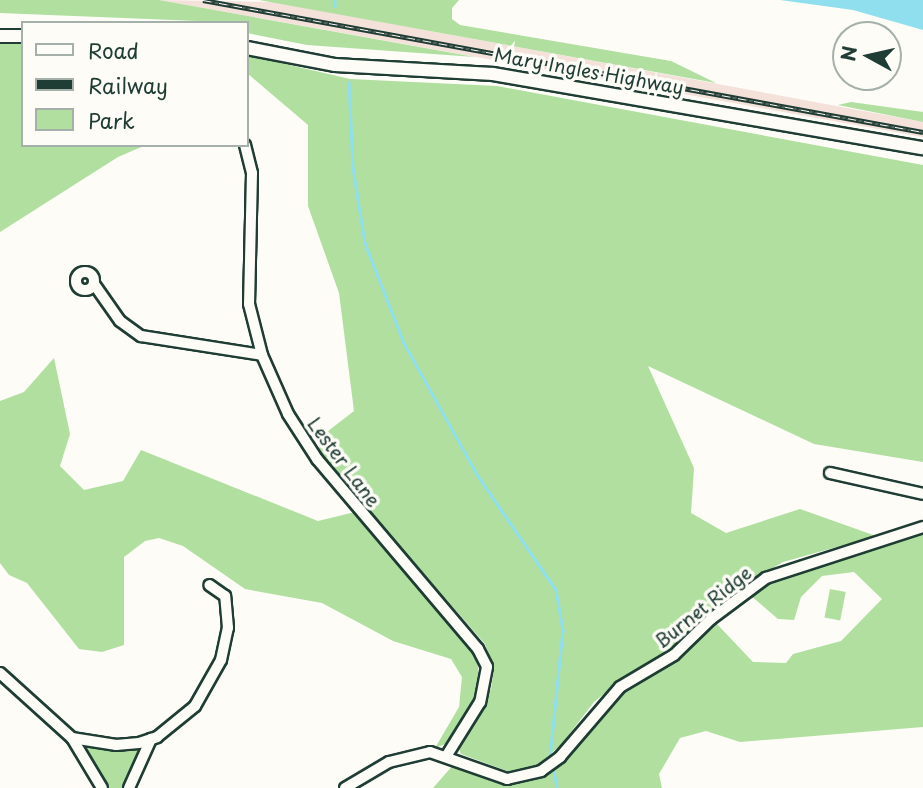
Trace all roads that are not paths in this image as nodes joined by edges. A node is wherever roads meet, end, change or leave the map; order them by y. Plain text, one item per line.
1 (0, 36) edge
2 (21, 36) edge
3 (248, 48) edge
4 (246, 147) edge
5 (923, 148) edge
6 (94, 284) dead end
7 (262, 355) junction
8 (830, 473) dead end
9 (923, 494) edge
10 (923, 527) edge
11 (209, 585) dead end
12 (0, 673) edge
13 (72, 738) junction
14 (151, 740) junction
15 (447, 755) junction
16 (102, 788) edge
17 (129, 788) edge
18 (345, 788) edge

1 - 2 street
3 - 5 street, Mary Ingles Highway
4 - 7 street, Lester Lane
6 - 7 street
7 - 15 street, Lester Lane
8 - 9 street
10 - 15 street, Burnet Ridge
11 - 14 street
12 - 13 street
13 - 14 street
13 - 16 street
14 - 17 street
15 - 18 street, Burnet Ridge

